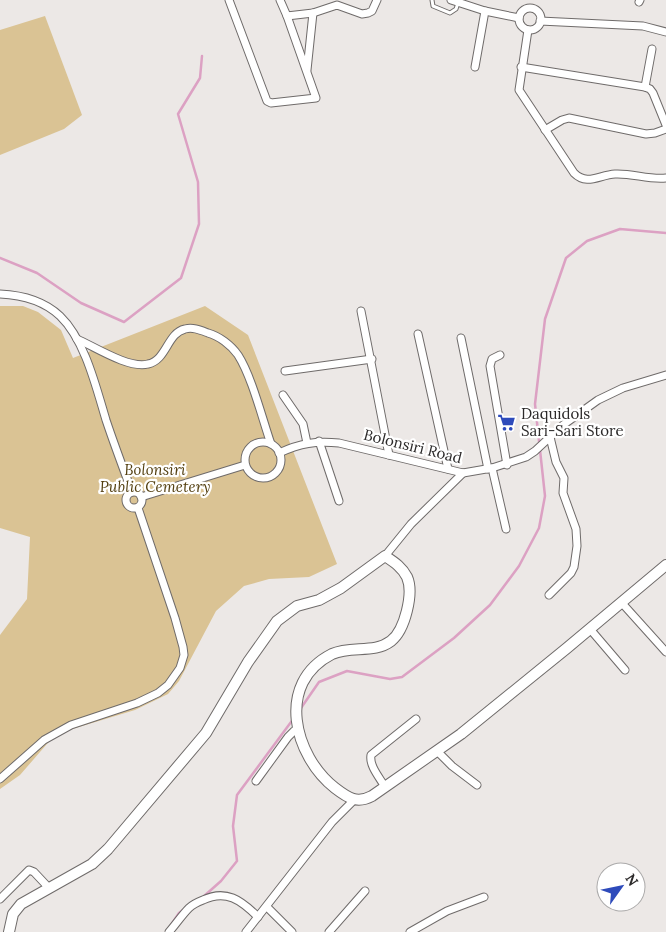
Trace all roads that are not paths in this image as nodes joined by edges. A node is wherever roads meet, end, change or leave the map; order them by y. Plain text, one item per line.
1 (230, 0) edge
2 (280, 0) edge
3 (377, 0) edge
4 (432, 0) edge
5 (532, 0) edge
6 (455, 1) edge
7 (530, 8) junction
8 (485, 11) junction
9 (313, 13) junction
10 (287, 16) junction
11 (519, 18) junction
12 (540, 21) junction
13 (528, 30) junction
14 (666, 32) edge
15 (652, 49) dead end
16 (475, 67) dead end
17 (521, 67) junction
18 (307, 74) junction
19 (645, 87) junction
20 (666, 127) edge
21 (545, 130) junction
22 (666, 178) edge
23 (0, 294) edge
24 (361, 311) dead end
25 (418, 334) dead end
26 (461, 338) dead end
27 (77, 340) junction
28 (500, 355) dead end
29 (372, 359) junction
30 (285, 371) dead end
31 (666, 375) edge
32 (283, 395) dead end
33 (548, 439) junction
34 (319, 441) junction
35 (307, 443) junction
36 (271, 444) junction
37 (279, 453) junction
38 (389, 455) junction
39 (245, 465) junction
40 (507, 465) junction
41 (448, 469) junction
42 (490, 469) junction
43 (463, 473) junction
44 (132, 492) junction
45 (142, 497) junction
46 (338, 501) dead end
47 (138, 508) junction
48 (506, 529) dead end
49 (385, 556) junction
50 (666, 565) edge
51 (549, 595) dead end
52 (621, 602) junction
53 (590, 629) junction
54 (666, 652) edge
55 (625, 670) dead end
56 (416, 719) dead end
57 (297, 721) junction
58 (437, 751) junction
59 (0, 779) edge
60 (256, 781) dead end
61 (478, 785) dead end
62 (385, 787) junction
63 (354, 800) junction
64 (49, 888) junction
65 (365, 891) dead end
66 (484, 897) dead end
67 (0, 899) edge
68 (267, 907) junction
69 (258, 917) junction
70 (10, 932) edge
71 (169, 932) edge
72 (246, 932) edge
73 (292, 932) edge
74 (329, 932) edge
75 (410, 932) edge

1 - 18 street
2 - 10 street
3 - 9 street
4 - 6 lane
5 - 7 street
6 - 8 street
7 - 11 street
7 - 12 street
8 - 11 street
8 - 16 street
9 - 10 street
9 - 18 street
10 - 18 street
11 - 13 street
12 - 13 street
12 - 14 street
13 - 17 street
15 - 19 street
17 - 19 street
17 - 21 street
19 - 20 street
20 - 21 street
21 - 22 street
23 - 27 street
24 - 29 street
25 - 41 street
26 - 42 street
27 - 36 street
27 - 44 street
28 - 40 street
29 - 30 street
29 - 38 street
31 - 33 street, Bolonsiri Road
32 - 35 street
33 - 40 street, Bolonsiri Road
33 - 51 street
34 - 35 street, Bolonsiri Road
34 - 38 street, Bolonsiri Road
34 - 46 street
35 - 37 street, Bolonsiri Road
36 - 37 street
36 - 39 street
37 - 39 street
38 - 41 street, Bolonsiri Road
39 - 45 street
40 - 42 street, Bolonsiri Road
41 - 43 street, Bolonsiri Road
42 - 43 street, Bolonsiri Road
42 - 48 street
43 - 49 street
44 - 45 street
44 - 47 street
45 - 47 street
47 - 59 street
49 - 57 main road
49 - 64 main road
50 - 52 main road
52 - 53 main road
52 - 54 street
53 - 55 street
53 - 58 main road
56 - 62 street
57 - 60 street
57 - 63 main road
58 - 61 street
58 - 62 main road
62 - 63 main road
63 - 68 street
64 - 67 street
64 - 70 main road
65 - 74 street
66 - 75 street
68 - 69 street
68 - 73 street
69 - 71 street
69 - 72 street

